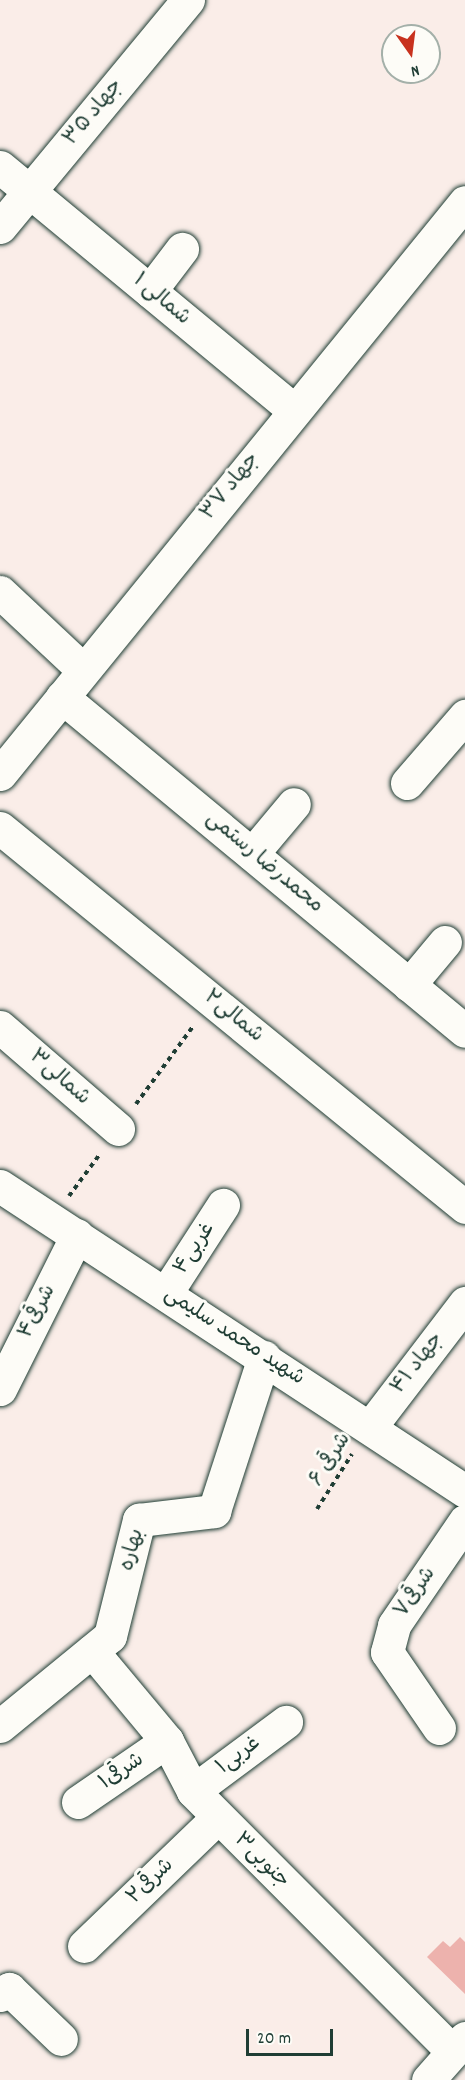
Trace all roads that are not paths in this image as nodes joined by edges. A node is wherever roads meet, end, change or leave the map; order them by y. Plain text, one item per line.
1 (188, 0) edge
2 (0, 167) edge
3 (29, 191) junction
4 (465, 202) edge
5 (0, 227) edge
6 (182, 249) dead end
7 (150, 291) junction
8 (293, 409) junction
9 (0, 592) edge
10 (83, 670) junction
11 (62, 696) junction
12 (465, 716) edge
13 (0, 774) edge
14 (407, 783) dead end
15 (294, 804) dead end
16 (0, 828) edge
17 (252, 854) junction
18 (445, 942) dead end
19 (409, 985) junction
20 (0, 1027) edge
21 (465, 1031) edge
22 (118, 1129) dead end
23 (0, 1186) edge
24 (223, 1205) dead end
25 (465, 1207) edge
26 (77, 1235) junction
27 (166, 1293) junction
28 (465, 1303) edge
29 (264, 1357) junction
30 (0, 1389) edge
31 (371, 1426) junction
32 (465, 1491) edge
33 (465, 1521) edge
34 (92, 1651) junction
35 (286, 1722) dead end
36 (0, 1726) edge
37 (439, 1728) dead end
38 (167, 1741) junction
39 (193, 1791) junction
40 (78, 1802) dead end
41 (217, 1818) junction
42 (84, 1946) dead end
43 (0, 1995) edge
44 (61, 2038) dead end
45 (462, 2042) edge
46 (428, 2080) edge

1 - 3 street, جهاد ۳۵
2 - 3 street
3 - 5 street, جهاد ۳۵
3 - 7 street, شمالی ۱
4 - 8 street, جهاد ۳۷
6 - 7 street
7 - 8 street, شمالی ۱
8 - 10 street, جهاد ۳۷
9 - 10 street
10 - 11 street, جهاد ۳۷
11 - 13 street, جهاد ۳۷
11 - 17 street, محمدرضا رستمی
12 - 14 street
15 - 17 street
16 - 25 street, شمالی۲
17 - 19 street, محمدرضا رستمی
18 - 19 street
19 - 21 street, محمدرضا رستمی
20 - 22 street, شمالی۳
23 - 26 street, شهید محمد سلیمی
24 - 27 street, غربی۴
26 - 27 street, شهید محمد سلیمی
26 - 30 street, شرقی۴
27 - 29 street, شهید محمد سلیمی
28 - 31 street, جهاد ۴۱
29 - 31 street, شهید محمد سلیمی
29 - 34 street, بهاره
31 - 32 street, شهید محمد سلیمی
33 - 37 street, شرقی۷
34 - 36 street, بهاره
34 - 38 street, جنوبی۳
35 - 39 street, غربی۱
38 - 39 street, جنوبی۳
38 - 40 street, شرقی۱
39 - 41 street, جنوبی۳
41 - 42 street, شرقی۲
41 - 45 street, جنوبی۳
43 - 44 street
45 - 46 street

